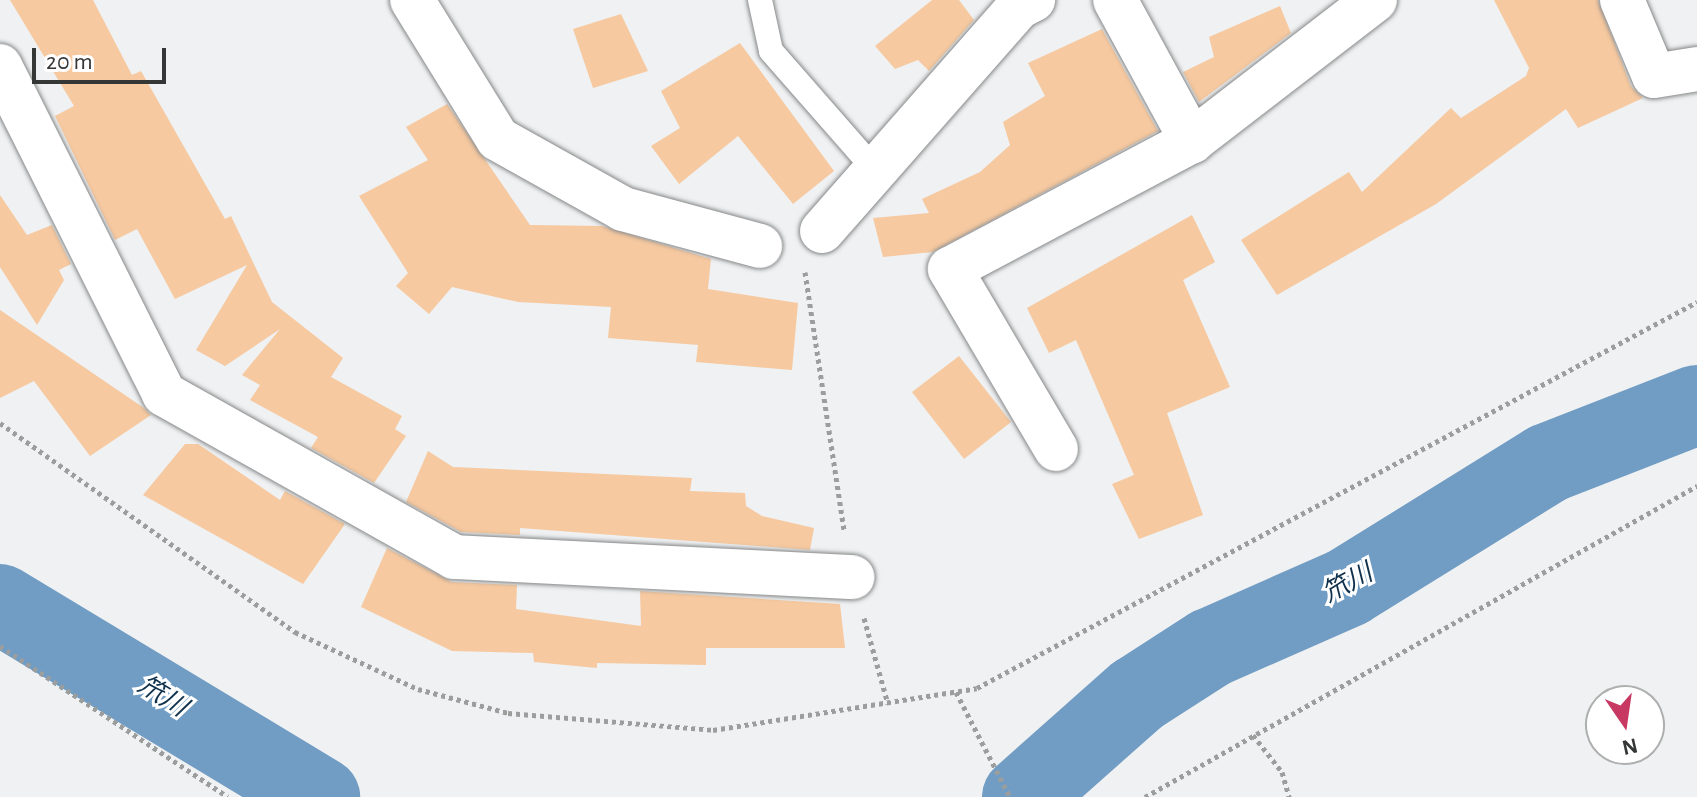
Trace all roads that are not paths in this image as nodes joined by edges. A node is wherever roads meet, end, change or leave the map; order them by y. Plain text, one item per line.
1 (412, 0) edge
2 (760, 0) edge
3 (1033, 0) edge
4 (1115, 0) edge
5 (1375, 0) edge
6 (1622, 0) edge
7 (0, 66) edge
8 (1697, 69) edge
9 (1192, 141) junction
10 (875, 170) junction
11 (1056, 449) dead end
12 (852, 577) road end

1 - 10 street
2 - 10 lane
3 - 10 street
4 - 9 street
5 - 9 street
6 - 8 street
7 - 12 street
9 - 11 street

